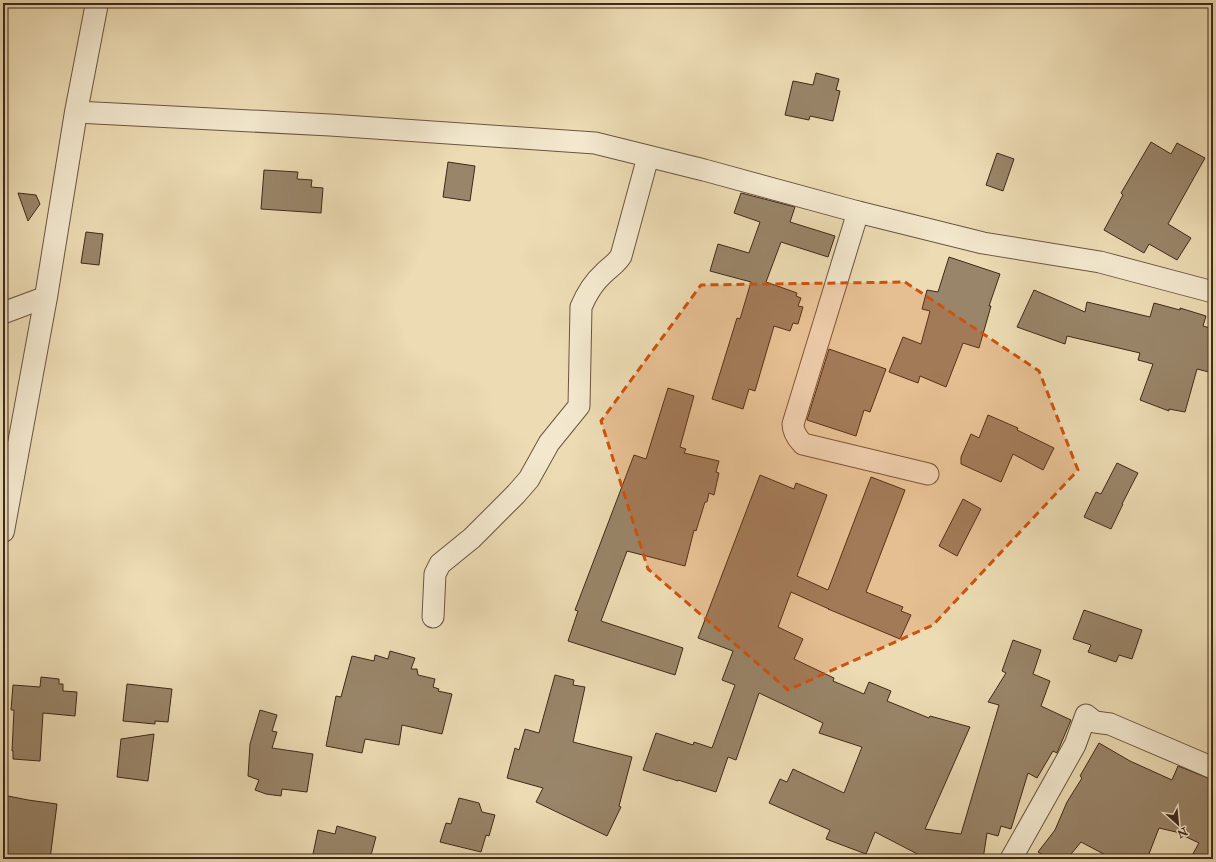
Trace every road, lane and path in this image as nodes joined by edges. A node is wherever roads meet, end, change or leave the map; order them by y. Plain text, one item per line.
1 (97, 3) edge
2 (76, 112) junction
3 (648, 157) junction
4 (858, 212) junction
5 (1213, 292) edge
6 (46, 297) junction
7 (3, 314) edge
8 (928, 474) dead end
9 (3, 531) edge
10 (433, 617) dead end
11 (1213, 768) edge
12 (1011, 859) edge

1 - 2 street
2 - 3 street
2 - 6 street
3 - 4 street
3 - 10 street
4 - 5 street
4 - 8 street
6 - 7 street
6 - 9 street
11 - 12 street

